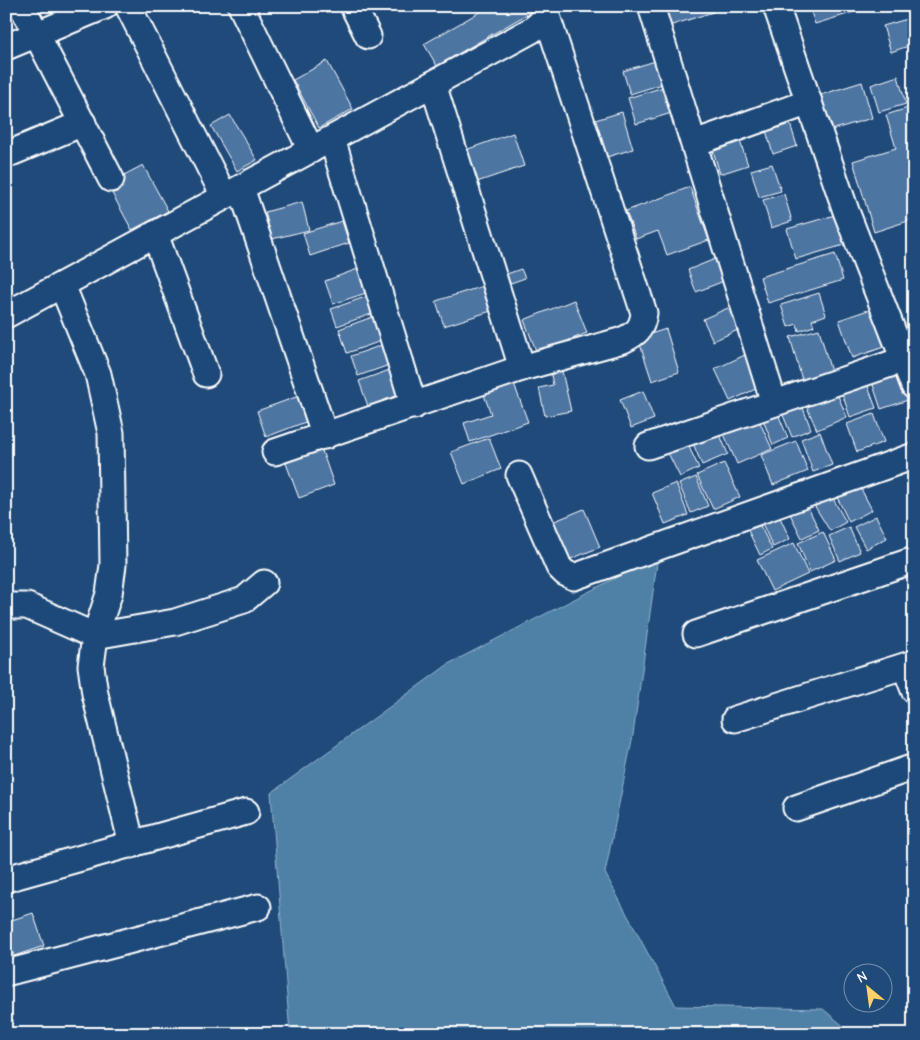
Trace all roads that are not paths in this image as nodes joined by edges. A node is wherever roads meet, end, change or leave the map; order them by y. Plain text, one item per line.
1 (22, 6) edge
2 (105, 6) edge
3 (128, 6) edge
4 (241, 6) edge
5 (353, 6) edge
6 (651, 6) edge
7 (776, 6) edge
8 (545, 10) edge
9 (37, 34) junction
10 (368, 36) dead end
11 (6, 47) edge
12 (434, 84) junction
13 (809, 102) junction
14 (83, 123) junction
15 (694, 143) junction
16 (321, 145) junction
17 (6, 155) edge
18 (111, 179) dead end
19 (232, 192) junction
20 (155, 234) junction
21 (62, 285) junction
22 (6, 315) edge
23 (909, 358) edge
24 (522, 368) junction
25 (206, 374) dead end
26 (914, 386) edge
27 (774, 403) junction
28 (414, 406) junction
29 (325, 436) junction
30 (648, 446) dead end
31 (275, 452) dead end
32 (914, 456) edge
33 (519, 475) dead end
34 (914, 560) edge
35 (264, 583) dead end
36 (6, 606) edge
37 (696, 634) dead end
38 (95, 636) junction
39 (910, 664) edge
40 (914, 690) edge
41 (735, 720) dead end
42 (914, 766) edge
43 (796, 808) dead end
44 (246, 812) dead end
45 (132, 846) junction
46 (6, 879) edge
47 (258, 907) dead end
48 (6, 973) edge

1 - 9 street
2 - 9 street
3 - 19 street
4 - 16 street
5 - 10 street
6 - 15 street
7 - 13 street
8 - 12 street
8 - 24 street
9 - 11 street
9 - 14 street
12 - 16 street
12 - 24 street
13 - 15 street
13 - 23 street
14 - 17 street
14 - 18 street
15 - 27 street
16 - 19 street
16 - 28 street
19 - 20 street
19 - 29 street
20 - 21 street
20 - 25 street
21 - 22 street
21 - 38 street
23 - 26 street
23 - 27 street
24 - 28 street
27 - 30 street
28 - 29 street
29 - 31 street
32 - 33 street
34 - 37 street
35 - 38 street
36 - 38 street
38 - 45 street
39 - 40 street
39 - 41 street
42 - 43 street
44 - 45 street
45 - 46 street
47 - 48 street

